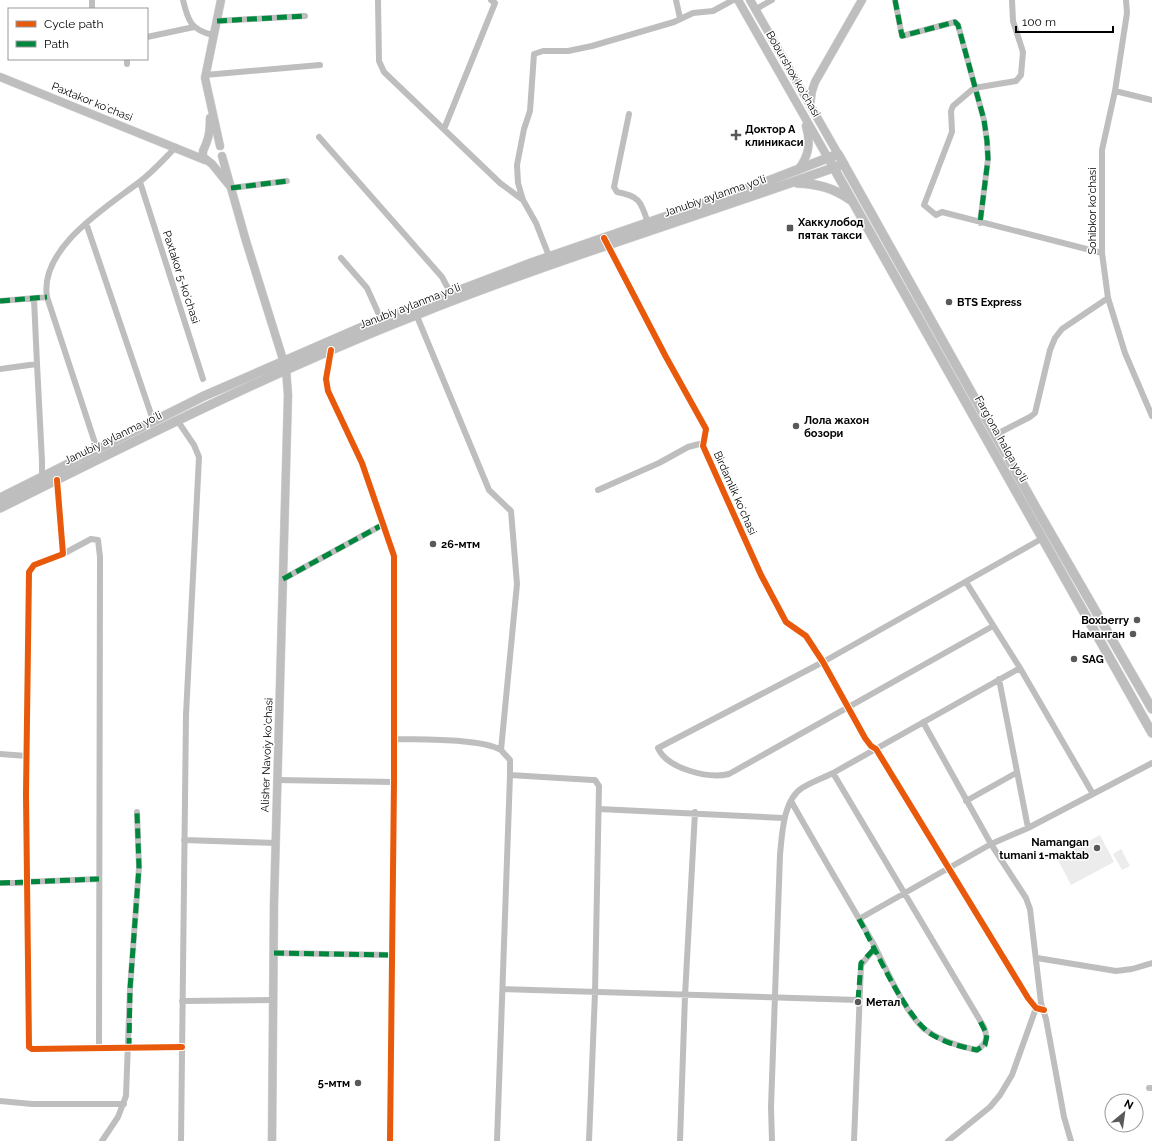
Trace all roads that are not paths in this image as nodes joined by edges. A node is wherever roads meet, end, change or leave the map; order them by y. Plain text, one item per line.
1 (183, 0) edge
2 (221, 0) edge
3 (491, 0) edge
4 (676, 0) edge
5 (733, 0) edge
6 (738, 0) edge
7 (750, 0) edge
8 (772, 0) edge
9 (862, 0) edge
10 (895, 0) edge
11 (1012, 0) edge
12 (1126, 0) edge
13 (378, 1) dead end
14 (756, 9) junction
15 (305, 16) dead end
16 (680, 18) junction
17 (217, 21) junction
18 (194, 27) junction
19 (213, 34) junction
20 (148, 37) edge
21 (320, 65) dead end
22 (205, 75) junction
23 (0, 77) edge
24 (974, 88) junction
25 (1115, 91) junction
26 (1152, 100) edge
27 (210, 105) junction
28 (810, 106) junction
29 (629, 114) dead end
30 (804, 116) junction
31 (444, 129) junction
32 (319, 137) dead end
33 (220, 146) junction
34 (176, 148) junction
35 (205, 148) junction
36 (838, 154) junction
37 (222, 156) junction
38 (828, 158) junction
39 (208, 162) junction
40 (844, 164) junction
41 (834, 168) junction
42 (798, 170) junction
43 (288, 181) dead end
44 (140, 182) junction
45 (792, 183) junction
46 (231, 188) junction
47 (523, 200) junction
48 (855, 203) junction
49 (980, 222) junction
50 (86, 223) junction
51 (648, 223) junction
52 (606, 242) junction
53 (1102, 253) junction
54 (549, 256) junction
55 (342, 258) dead end
56 (450, 292) junction
57 (47, 297) junction
58 (1108, 298) junction
59 (34, 299) junction
60 (0, 301) edge
61 (416, 314) junction
62 (381, 319) junction
63 (331, 350) junction
64 (36, 364) junction
65 (284, 365) junction
66 (0, 369) edge
67 (203, 379) dead end
68 (1152, 398) edge
69 (1145, 400) junction
70 (1152, 416) edge
71 (153, 420) junction
72 (177, 420) junction
73 (995, 435) junction
74 (703, 442) junction
75 (97, 449) junction
76 (42, 477) junction
77 (57, 480) junction
78 (598, 490) dead end
79 (0, 498) edge
80 (0, 508) edge
81 (384, 524) junction
82 (1043, 538) junction
83 (63, 554) junction
84 (283, 579) junction
85 (966, 582) junction
86 (993, 626) junction
87 (823, 662) junction
88 (1020, 668) junction
89 (999, 679) junction
90 (847, 708) junction
91 (1152, 709) edge
92 (923, 722) junction
93 (1152, 733) edge
94 (394, 739) junction
95 (876, 748) junction
96 (501, 750) junction
97 (0, 754) edge
98 (27, 756) junction
99 (1152, 762) edge
100 (833, 773) junction
101 (1016, 773) junction
102 (510, 775) junction
103 (277, 780) junction
104 (394, 782) junction
105 (1093, 794) junction
106 (791, 801) junction
107 (966, 801) junction
108 (599, 809) junction
109 (137, 812) dead end
110 (695, 812) junction
111 (783, 818) junction
112 (1028, 828) junction
113 (184, 840) junction
114 (275, 843) junction
115 (991, 844) junction
116 (948, 868) junction
117 (99, 879) junction
118 (27, 881) junction
119 (0, 883) edge
120 (904, 894) junction
121 (859, 919) junction
122 (875, 948) junction
123 (274, 953) junction
124 (392, 955) junction
125 (1037, 958) junction
126 (1152, 963) edge
127 (503, 989) junction
128 (595, 993) junction
129 (685, 996) junction
130 (776, 999) junction
131 (274, 1000) junction
132 (858, 1000) junction
133 (182, 1001) junction
134 (1036, 1008) junction
135 (1044, 1010) junction
136 (182, 1047) junction
137 (99, 1048) junction
138 (129, 1048) junction
139 (0, 1101) edge
140 (124, 1104) junction
141 (102, 1141) edge
142 (181, 1141) edge
143 (272, 1141) edge
144 (390, 1141) edge
145 (497, 1141) edge
146 (589, 1141) edge
147 (680, 1141) edge
148 (772, 1141) edge
149 (854, 1141) edge
150 (948, 1141) edge
151 (1071, 1141) edge

1 - 18 street
2 - 17 main road
3 - 31 street
4 - 16 street
5 - 16 street
6 - 30 main road, Boburshox ko'chasi
7 - 14 main road
8 - 14 street
9 - 28 main road
10 - 24 street
11 - 24 street
12 - 25 street, Sohibkor ko'chasi
13 - 31 street
14 - 28 main road
15 - 17 street
16 - 47 street
17 - 19 main road
18 - 19 street
18 - 20 street
19 - 22 main road
21 - 22 street
22 - 27 main road
23 - 34 main road, Paxtakor koʻchasi
24 - 49 street
24 - 49 street
25 - 26 street
25 - 53 street, Sohibkor ko'chasi
27 - 33 main road
27 - 35 main road
28 - 36 main road
29 - 51 street
30 - 38 main road, Boburshox ko'chasi
30 - 42 main road
31 - 47 street
32 - 56 street
33 - 35 main road
33 - 37 main road
34 - 35 main road
34 - 39 main road, Paxtakor koʻchasi
34 - 44 street
35 - 39 main road
36 - 38 highway, Janubiy aylanma yoʻli
36 - 40 highway, Farg‘ona halqa yo‘li
37 - 39 main road
37 - 46 main road, Alisher Navoiy ko'chasi
38 - 41 highway, Farg‘ona halqa yo‘li
38 - 42 highway, Janubiy aylanma yoʻli
39 - 46 main road
40 - 41 highway, Janubiy aylanma yoʻli
40 - 73 highway, Farg‘ona halqa yo‘li
41 - 45 highway, Janubiy aylanma yoʻli
41 - 48 highway, Farg‘ona halqa yo‘li
42 - 51 highway, Janubiy aylanma yoʻli
43 - 46 street
44 - 50 street
44 - 67 street, Paxtakor 5-koʻchasi
45 - 48 highway
45 - 52 highway, Janubiy aylanma yoʻli
46 - 65 main road, Alisher Navoiy ko'chasi
47 - 54 street
48 - 82 highway, Farg‘ona halqa yo‘li
49 - 53 street
50 - 57 street
50 - 71 street
51 - 52 highway, Janubiy aylanma yoʻli
52 - 54 highway, Janubiy aylanma yoʻli
52 - 61 highway, Janubiy aylanma yoʻli
52 - 74 street, Birdamlik koʻchasi
53 - 58 street, Sohibkor ko'chasi
54 - 56 highway, Janubiy aylanma yoʻli
55 - 62 street
56 - 62 highway, Janubiy aylanma yoʻli
57 - 59 street
57 - 75 street
58 - 69 street, Sohibkor ko'chasi
58 - 73 street
59 - 60 street
59 - 64 street
61 - 63 highway, Janubiy aylanma yoʻli
61 - 96 street
62 - 65 highway, Janubiy aylanma yoʻli
63 - 65 highway, Janubiy aylanma yoʻli
63 - 81 street
64 - 66 street
64 - 76 street
65 - 71 highway, Janubiy aylanma yoʻli
65 - 72 highway, Janubiy aylanma yoʻli
65 - 84 main road, Alisher Navoiy ko'chasi
68 - 69 street
69 - 70 street, Sohibkor ko'chasi
71 - 75 highway, Janubiy aylanma yoʻli
72 - 77 highway, Janubiy aylanma yoʻli
72 - 113 street
73 - 91 highway, Farg‘ona halqa yo‘li
74 - 78 street, Birdamlik koʻchasi
74 - 87 street, Birdamlik koʻchasi
75 - 76 highway, Janubiy aylanma yoʻli
76 - 79 highway, Janubiy aylanma yoʻli
77 - 80 highway, Janubiy aylanma yoʻli
77 - 83 street
81 - 84 street
81 - 94 street
82 - 85 street
82 - 93 highway, Farg‘ona halqa yo‘li
83 - 98 street
83 - 117 street
84 - 103 main road, Alisher Navoiy ko'chasi
85 - 86 street
85 - 87 street
86 - 88 street
86 - 90 street
87 - 90 street, Birdamlik koʻchasi
87 - 90 street
88 - 89 street
88 - 105 street
89 - 92 street
89 - 101 street
90 - 95 street, Birdamlik koʻchasi
92 - 95 street
92 - 107 street
94 - 96 street
94 - 104 street
95 - 100 street
95 - 116 street, Birdamlik koʻchasi
96 - 102 street
97 - 98 street
98 - 118 street
99 - 105 street
100 - 106 street
100 - 120 street
101 - 107 street
101 - 112 street
102 - 108 street
102 - 127 street
103 - 104 street
103 - 114 main road, Alisher Navoiy ko'chasi
104 - 124 street
105 - 112 street
106 - 111 street
106 - 121 street
107 - 115 street
108 - 110 street
108 - 128 street
109 - 138 street
110 - 111 street
110 - 129 street
111 - 130 street
112 - 115 street
113 - 114 street
113 - 133 street
114 - 123 main road, Alisher Navoiy ko'chasi
115 - 116 street
115 - 125 street
116 - 120 street
116 - 134 street, Birdamlik koʻchasi
117 - 118 street
117 - 137 street
118 - 119 street
118 - 137 street
120 - 121 street
120 - 122 street
121 - 122 street
122 - 132 street
123 - 124 street
123 - 131 main road, Alisher Navoiy ko'chasi
124 - 144 street
125 - 126 street
125 - 135 street
127 - 128 street
127 - 145 street
128 - 129 street
128 - 146 street
129 - 130 street
129 - 147 street
130 - 132 street
130 - 148 street
131 - 133 street
131 - 143 main road, Alisher Navoiy ko'chasi
132 - 149 street
133 - 136 street
134 - 135 street
134 - 150 street
135 - 151 street
136 - 138 street
136 - 142 street
137 - 138 street
138 - 140 street
139 - 140 street
140 - 141 street

